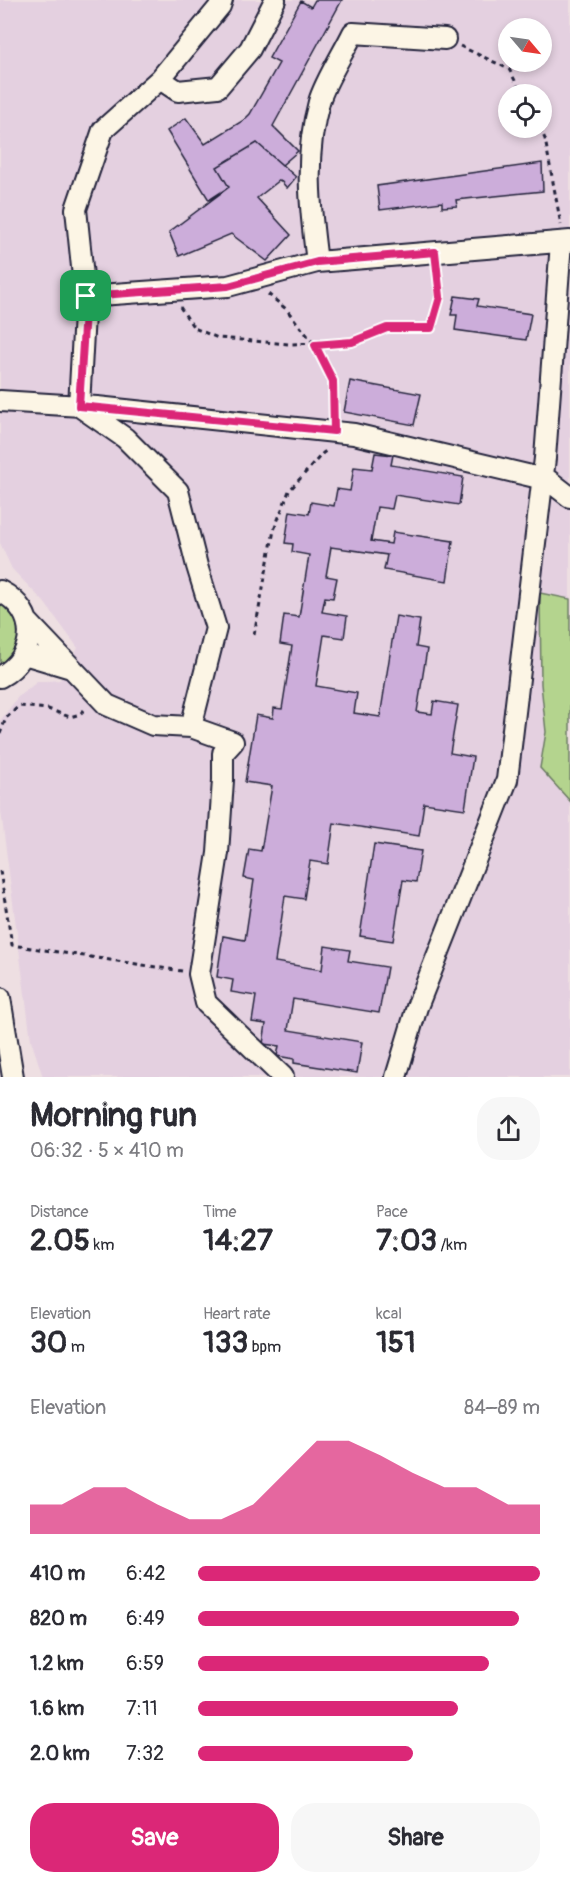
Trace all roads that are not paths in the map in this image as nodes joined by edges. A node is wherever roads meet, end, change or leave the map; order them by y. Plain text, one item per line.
1 (222, 0) edge
2 (275, 0) edge
3 (445, 39) road end
4 (160, 79) junction
5 (565, 241) edge
6 (317, 262) junction
7 (86, 296) junction
8 (0, 401) edge
9 (79, 406) junction
10 (543, 478) junction
11 (570, 497) edge
12 (0, 591) edge
13 (27, 621) junction
14 (24, 654) junction
15 (74, 669) junction
16 (0, 677) edge
17 (191, 727) junction
18 (0, 1001) edge
19 (13, 1077) edge
20 (283, 1077) edge
21 (396, 1077) edge

1 - 4 street
2 - 4 street
3 - 6 street
4 - 7 street
5 - 6 street
5 - 10 street
6 - 7 street
7 - 9 street
8 - 9 street
9 - 10 street
9 - 17 street
10 - 11 street
10 - 21 street
12 - 13 street
13 - 14 street
13 - 15 street
14 - 15 street
14 - 16 street
15 - 17 street
17 - 20 street
18 - 19 street

